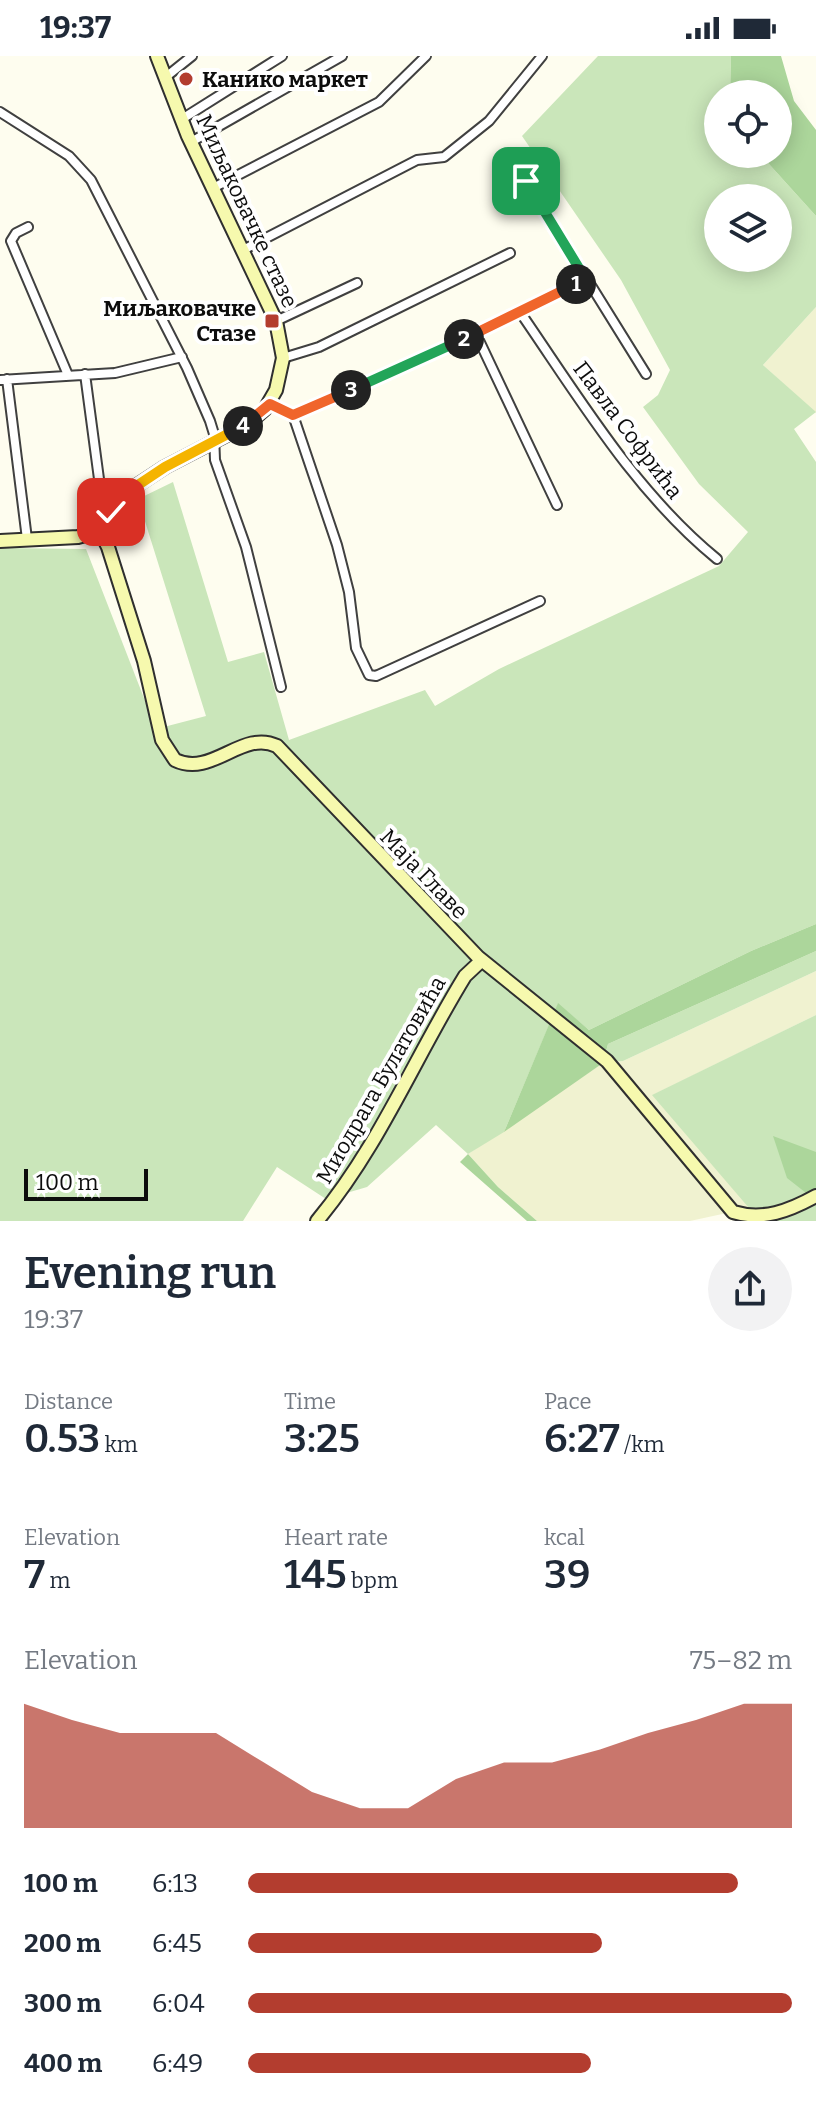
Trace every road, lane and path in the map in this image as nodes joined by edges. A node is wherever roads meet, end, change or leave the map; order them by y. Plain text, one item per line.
1 (157, 56) edge
2 (192, 56) edge
3 (282, 56) edge
4 (342, 56) edge
5 (426, 56) edge
6 (542, 56) edge
7 (167, 76) junction
8 (0, 112) edge
9 (182, 119) junction
10 (191, 142) junction
11 (526, 181) dead end
12 (213, 188) junction
13 (28, 227) dead end
14 (243, 250) junction
15 (510, 253) dead end
16 (585, 278) junction
17 (357, 283) dead end
18 (520, 312) junction
19 (276, 321) junction
20 (476, 334) junction
21 (182, 357) junction
22 (283, 358) junction
23 (85, 374) junction
24 (646, 374) dead end
25 (68, 375) junction
26 (4, 379) edge
27 (270, 404) junction
28 (293, 415) junction
29 (214, 443) junction
30 (557, 505) dead end
31 (107, 517) junction
32 (99, 529) junction
33 (27, 539) junction
34 (0, 541) edge
35 (717, 559) dead end
36 (540, 601) dead end
37 (281, 687) dead end
38 (481, 961) junction
39 (816, 1196) edge
40 (317, 1221) edge

1 - 7 street, Миљаковачке стазе
2 - 7 street
3 - 9 street
4 - 10 street
5 - 12 street
6 - 14 street
7 - 9 street, Миљаковачке стазе
8 - 21 street
9 - 10 street, Миљаковачке стазе
10 - 12 street, Миљаковачке стазе
11 - 16 street
12 - 14 street, Миљаковачке стазе
13 - 25 street
14 - 19 street, Миљаковачке стазе
15 - 22 street
16 - 18 street
16 - 24 street
17 - 19 street
18 - 20 street
18 - 35 street, Павла Софрића
19 - 22 street, Миљаковачке стазе
20 - 28 street
20 - 30 street
21 - 23 street
21 - 29 street
22 - 27 street, Миљаковачке стазе
23 - 25 street
23 - 31 street
25 - 26 street
26 - 33 street
27 - 28 street
27 - 29 street
28 - 36 street
29 - 31 street
29 - 37 street
31 - 32 street
32 - 33 street
32 - 38 street, Маја Главе
33 - 34 street
38 - 39 street, Маја Главе
38 - 40 street, Миодрага Булатовића

